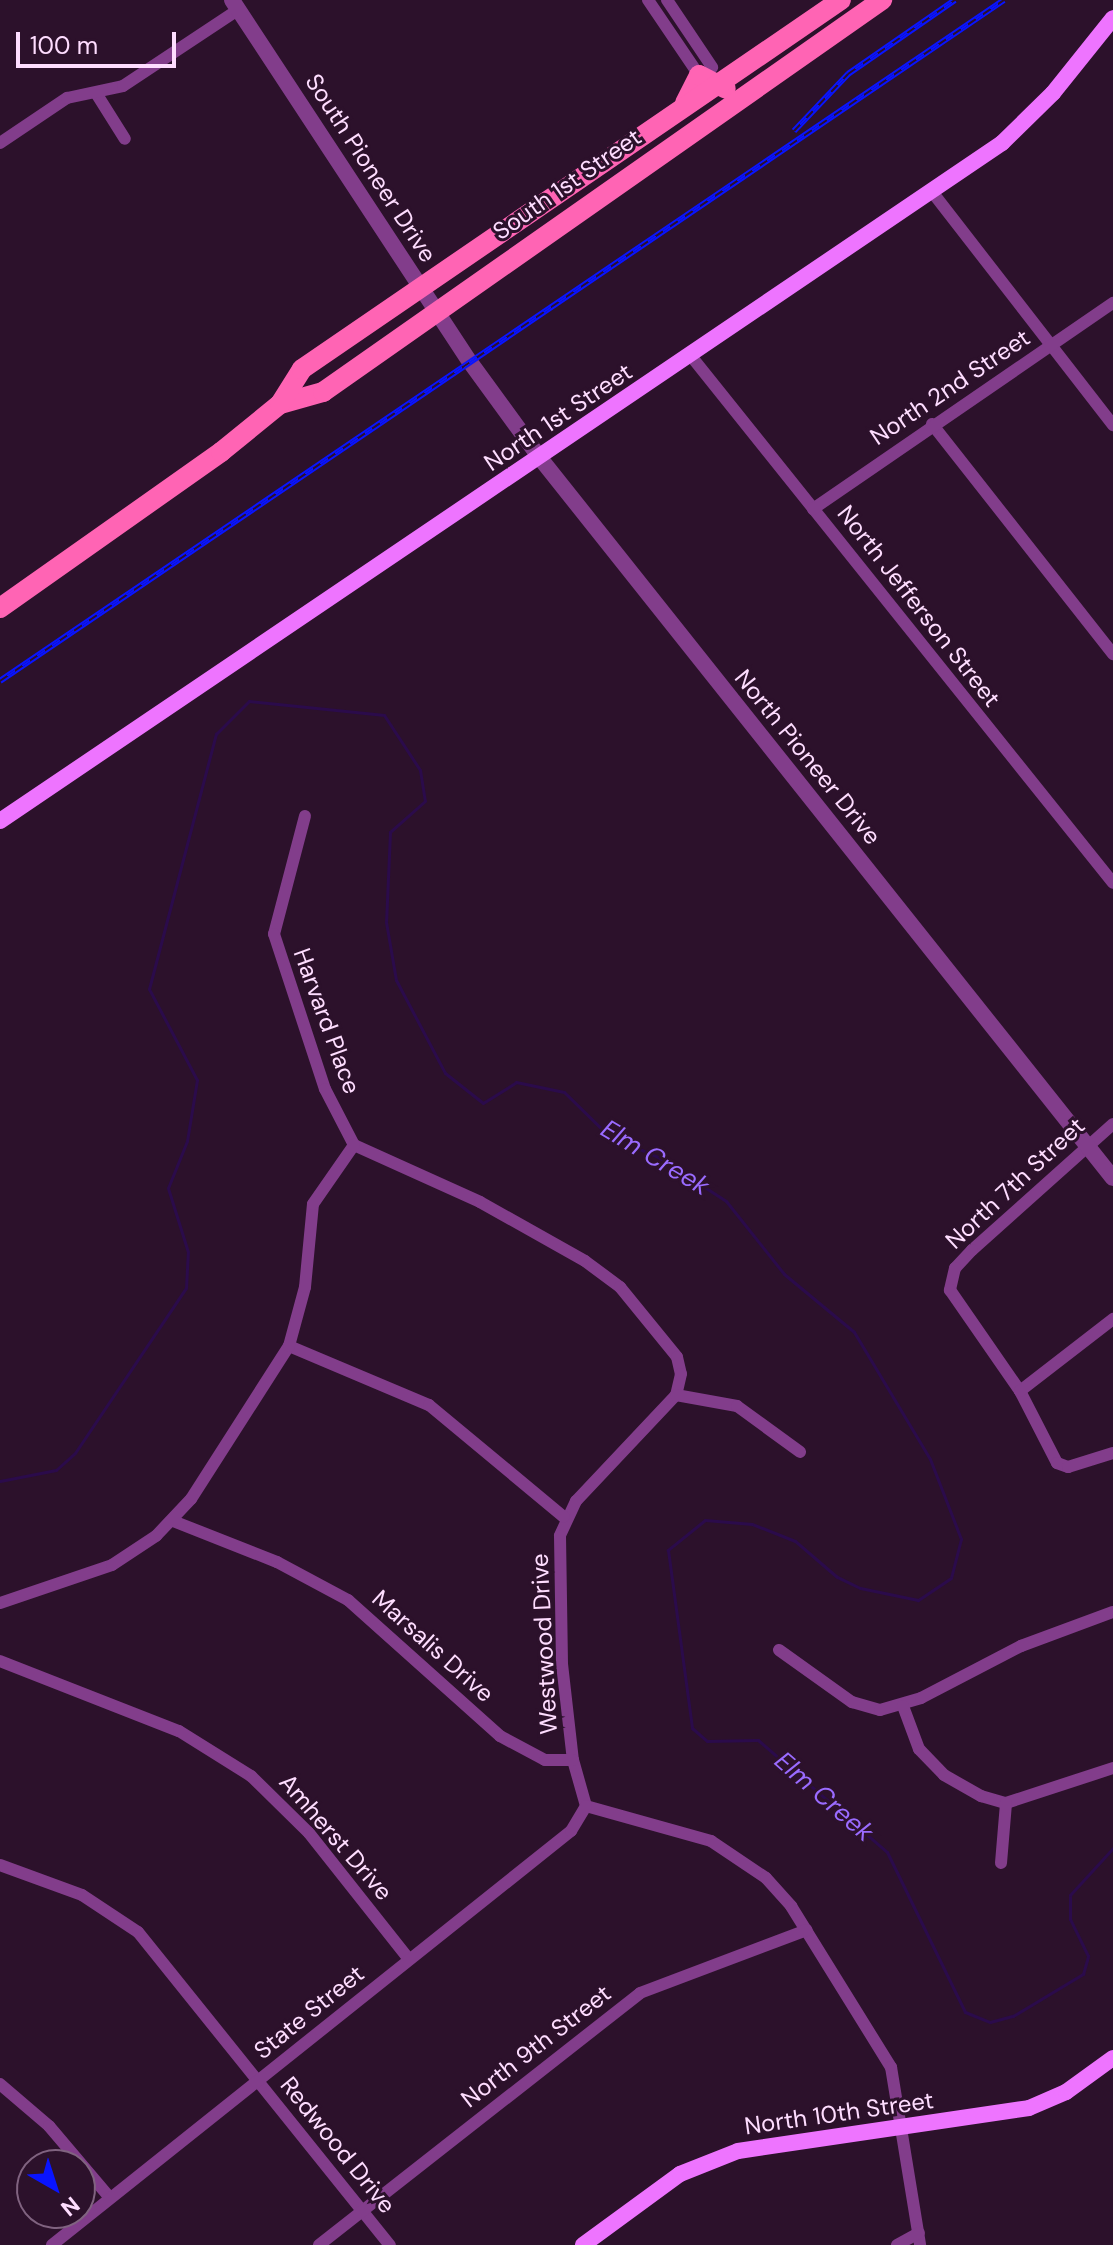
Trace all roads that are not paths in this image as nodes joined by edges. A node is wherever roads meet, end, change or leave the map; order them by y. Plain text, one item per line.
1 (648, 0) edge
2 (667, 0) edge
3 (841, 0) edge
4 (882, 0) edge
5 (235, 5) edge
6 (1113, 18) edge
7 (713, 79) junction
8 (746, 92) junction
9 (96, 93) junction
10 (707, 119) junction
11 (125, 139) dead end
12 (0, 143) edge
13 (933, 193) junction
14 (419, 286) junction
15 (1113, 303) edge
16 (435, 310) junction
17 (1050, 346) junction
18 (691, 356) junction
19 (470, 362) joint
20 (280, 404) junction
21 (932, 424) junction
22 (1113, 425) edge
23 (540, 458) junction
24 (813, 509) junction
25 (0, 608) edge
26 (1113, 654) edge
27 (305, 816) dead end
28 (0, 821) edge
29 (1113, 883) edge
30 (1113, 1124) edge
31 (1087, 1144) junction
32 (354, 1145) junction
33 (1113, 1178) edge
34 (1113, 1319) edge
35 (289, 1346) junction
36 (1020, 1391) junction
37 (676, 1395) junction
38 (800, 1452) dead end
39 (1113, 1453) edge
40 (564, 1517) junction
41 (173, 1521) junction
42 (0, 1603) edge
43 (1113, 1612) edge
44 (779, 1650) dead end
45 (0, 1661) edge
46 (903, 1706) junction
47 (573, 1760) junction
48 (1113, 1768) edge
49 (1006, 1803) junction
50 (586, 1806) junction
51 (1001, 1863) dead end
52 (0, 1865) edge
53 (807, 1930) junction
54 (409, 1959) junction
55 (1113, 2058) edge
56 (259, 2081) junction
57 (0, 2084) edge
58 (901, 2127) junction
59 (110, 2198) junction
60 (362, 2210) junction
61 (920, 2239) edge
62 (52, 2245) edge
63 (319, 2245) edge
64 (390, 2245) edge
65 (583, 2245) edge
66 (897, 2245) edge

1 - 7 street
2 - 7 street
3 - 7 main road, South 1st Street
4 - 8 main road, South 1st Street
5 - 9 street
5 - 14 street, South Pioneer Drive
6 - 13 main road, North 1st Street
7 - 8 main road
7 - 10 main road
7 - 14 main road, South 1st Street
8 - 10 main road, South 1st Street
9 - 11 street
9 - 12 street
10 - 16 main road, South 1st Street
13 - 17 street
13 - 18 main road, North 1st Street
14 - 16 street, South Pioneer Drive
14 - 20 main road, South 1st Street
15 - 17 street, North 2nd Street
16 - 19 street, South Pioneer Drive
16 - 20 main road, South 1st Street
17 - 21 street, North 2nd Street
17 - 22 street
18 - 23 main road, North 1st Street
18 - 24 street, North Jefferson Street
19 - 23 street, North Pioneer Drive
20 - 25 main road, South 1st Street
21 - 24 street, North 2nd Street
21 - 26 street
23 - 28 main road, North 1st Street
23 - 31 street, North Pioneer Drive
24 - 29 street, North Jefferson Street
27 - 32 street, Harvard Place
30 - 31 street, North 7th Street
31 - 33 street, North Pioneer Drive
31 - 36 street, North 7th Street
32 - 35 street
32 - 37 street
34 - 36 street
35 - 40 street
35 - 41 street
36 - 39 street
37 - 38 street
37 - 40 street
40 - 47 street, Westwood Drive
41 - 42 street
41 - 47 street, Marsalis Drive
43 - 46 street
44 - 46 street
45 - 54 street, Amherst Drive
46 - 49 street
47 - 50 street, Westwood Drive
48 - 49 street
49 - 51 street
50 - 53 street
50 - 54 street, State Street
52 - 56 street, Redwood Drive
53 - 58 street
53 - 60 street, North 9th Street
54 - 56 street, State Street
55 - 58 main road, North 10th Street
56 - 59 street, State Street
56 - 60 street, Redwood Drive
57 - 59 street
58 - 61 street
58 - 65 main road, North 10th Street
59 - 62 street, State Street
60 - 63 street, North 9th Street
60 - 64 street, Redwood Drive
61 - 66 street

